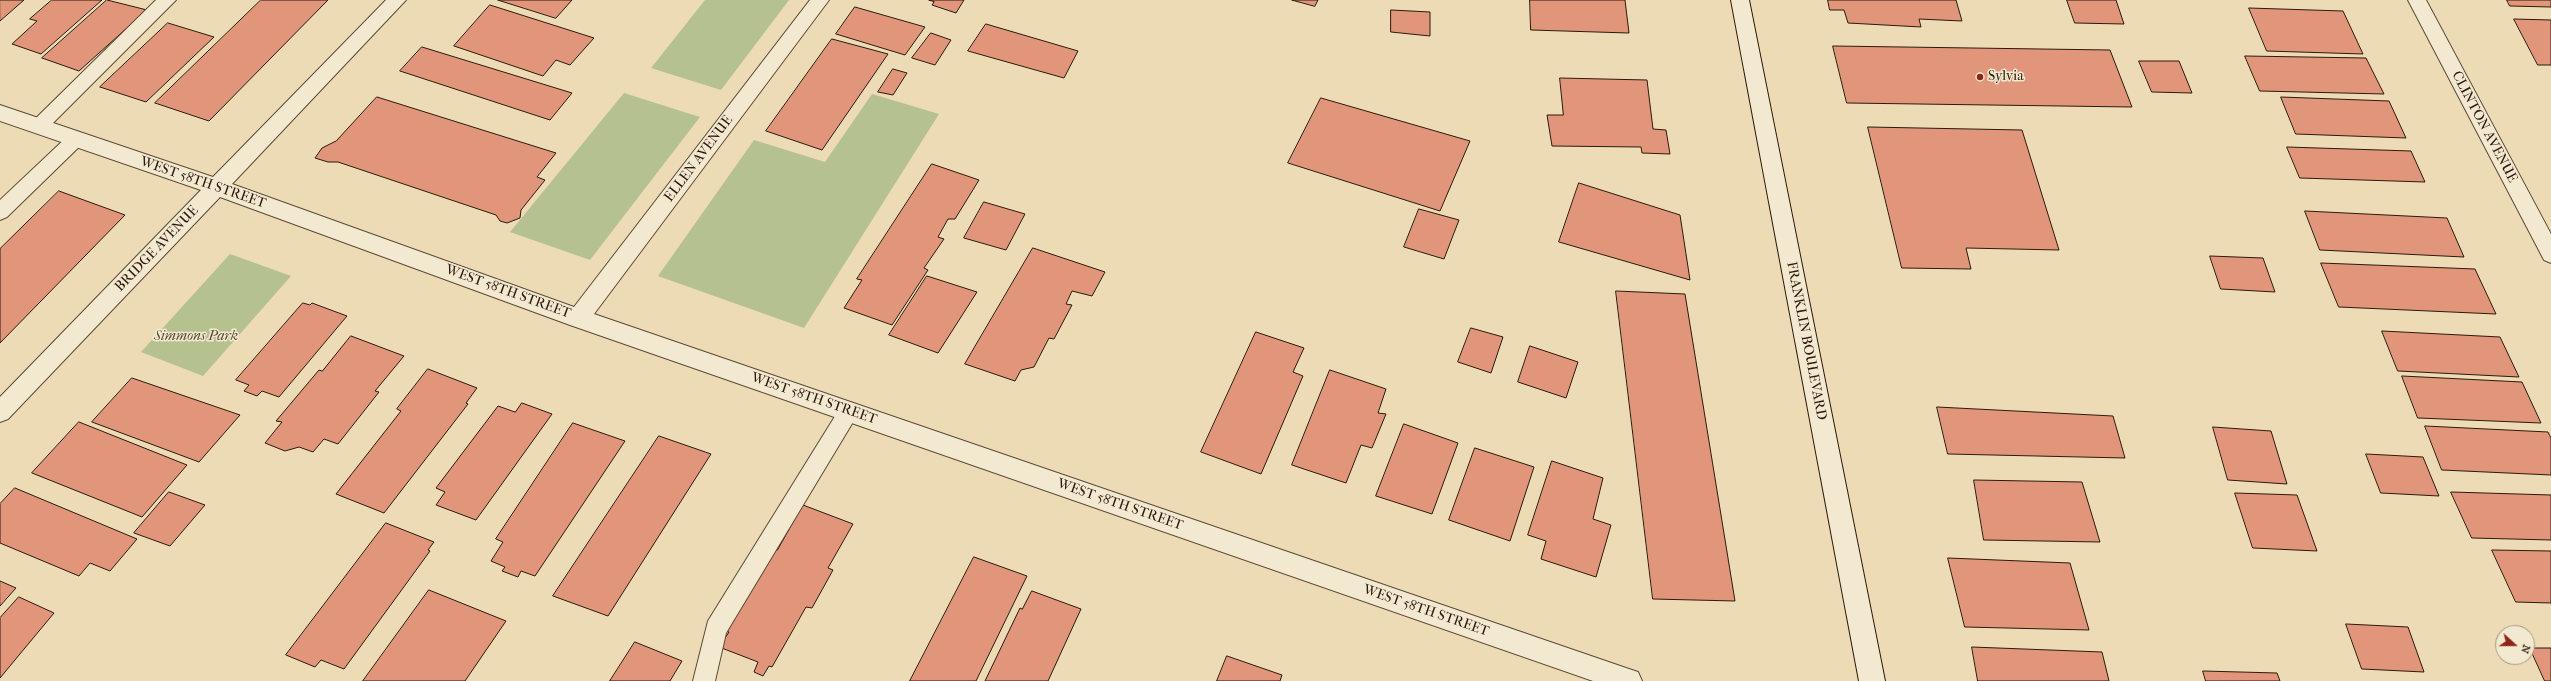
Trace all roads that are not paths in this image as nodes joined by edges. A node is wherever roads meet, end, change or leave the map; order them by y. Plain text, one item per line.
1 (167, 0) edge
2 (397, 0) edge
3 (820, 0) edge
4 (1740, 0) edge
5 (2417, 0) edge
6 (0, 113) edge
7 (40, 126) junction
8 (76, 139) junction
9 (217, 187) junction
10 (0, 212) edge
11 (2551, 254) edge
12 (578, 318) junction
13 (849, 411) junction
14 (0, 412) edge
15 (704, 681) edge
16 (1629, 681) edge
17 (1872, 681) edge

1 - 7 lane
2 - 9 street, BRIDGE AVENUE
3 - 12 street, ELLEN AVENUE
4 - 17 street, FRANKLIN BOULEVARD
5 - 11 street, CLINTON AVENUE
6 - 7 street, WEST 58TH STREET
7 - 8 street, WEST 58TH STREET
8 - 9 street, WEST 58TH STREET
8 - 10 lane
9 - 12 street, WEST 58TH STREET
9 - 14 street, BRIDGE AVENUE
12 - 13 street, WEST 58TH STREET
13 - 15 lane
13 - 16 street, WEST 58TH STREET

